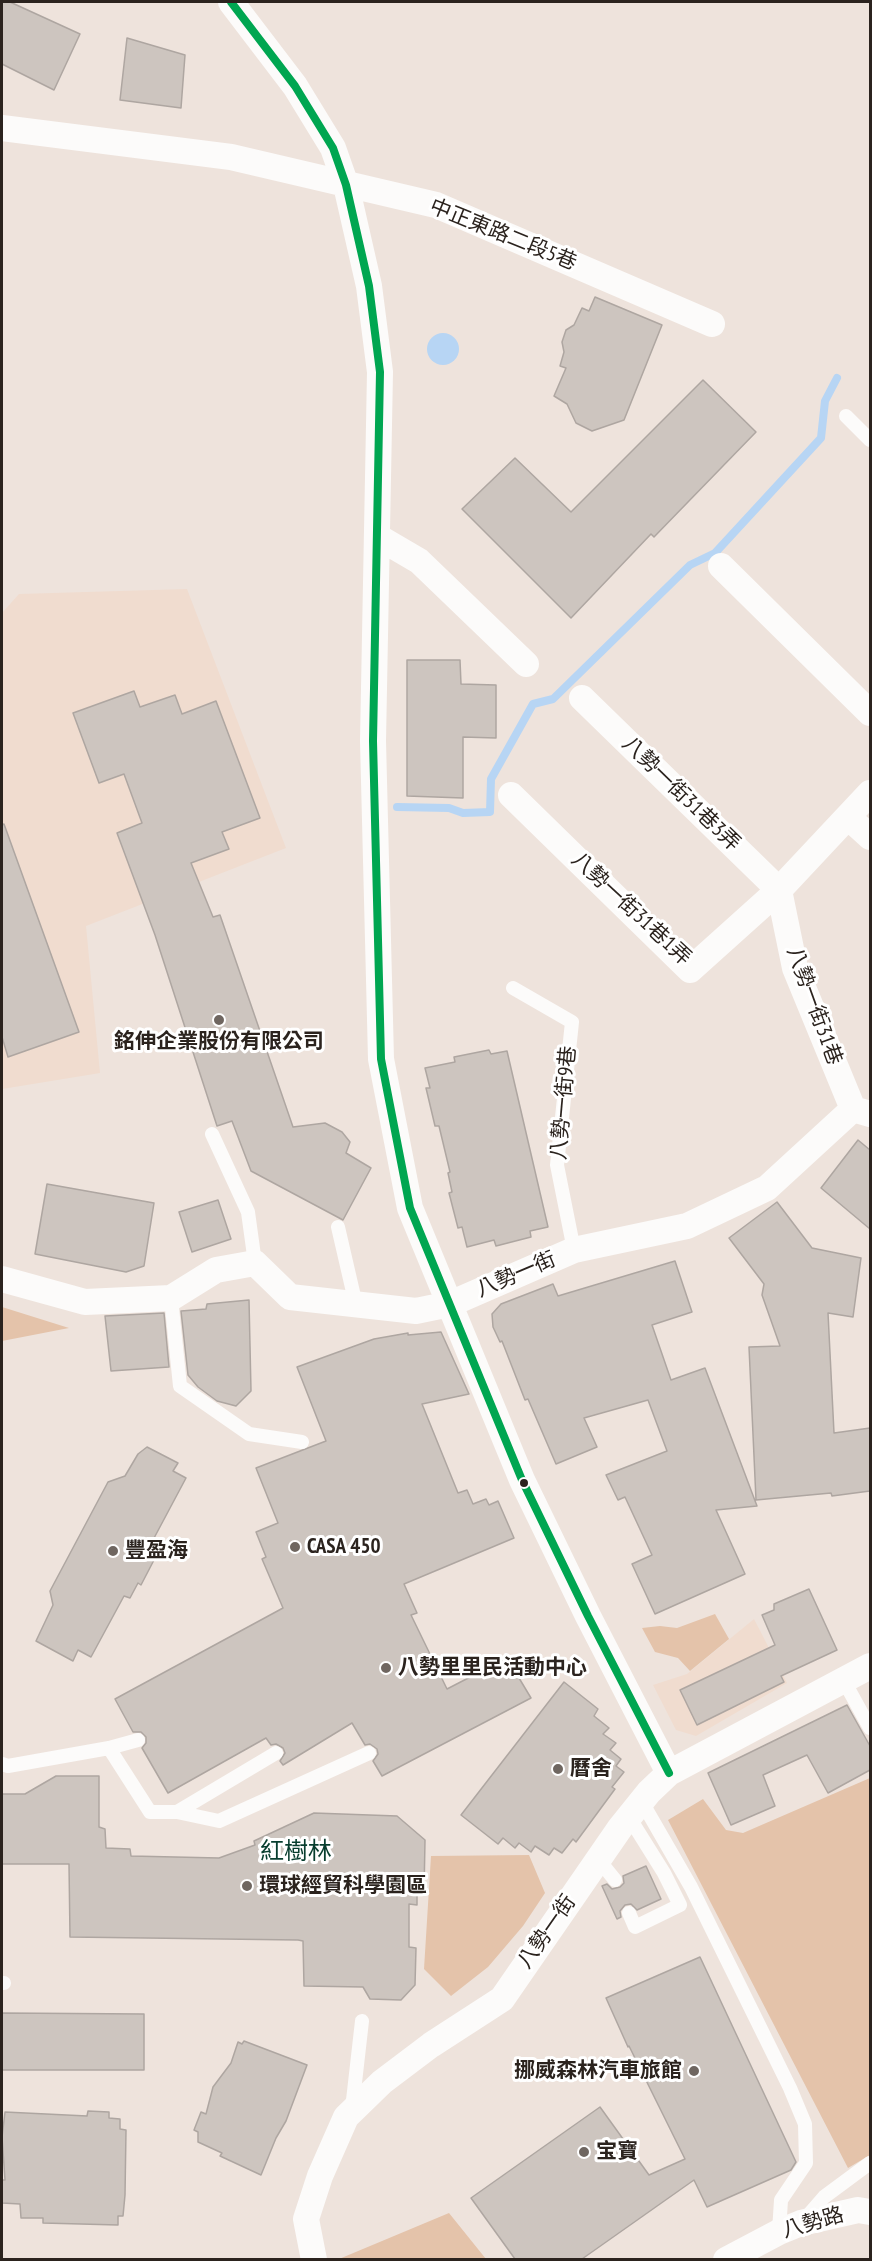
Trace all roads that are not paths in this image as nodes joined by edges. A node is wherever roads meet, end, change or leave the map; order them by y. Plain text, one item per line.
1 (231, 2) edge
2 (2, 128) edge
3 (346, 185) junction
4 (712, 324) dead end
5 (846, 416) dead end
6 (870, 440) edge
7 (378, 537) junction
8 (721, 566) dead end
9 (526, 664) dead end
10 (582, 698) dead end
11 (870, 713) edge
12 (870, 793) edge
13 (511, 795) dead end
14 (848, 817) junction
15 (870, 837) edge
16 (779, 890) junction
17 (513, 988) dead end
18 (862, 1111) edge
19 (212, 1134) dead end
20 (338, 1227) dead end
21 (573, 1250) junction
22 (255, 1263) junction
23 (2, 1279) edge
24 (171, 1299) junction
25 (450, 1304) junction
26 (356, 1305) junction
27 (302, 1442) dead end
28 (870, 1666) edge
29 (844, 1682) junction
30 (870, 1728) edge
31 (138, 1740) dead end
32 (108, 1748) junction
33 (276, 1753) dead end
34 (369, 1753) dead end
35 (2, 1764) edge
36 (669, 1773) junction
37 (635, 1809) junction
38 (177, 1812) junction
39 (598, 1859) junction
40 (615, 1880) dead end
41 (629, 1913) dead end
42 (362, 2021) dead end
43 (352, 2111) junction
44 (870, 2163) edge
45 (870, 2212) edge
46 (790, 2227) junction
47 (314, 2259) edge
48 (726, 2259) edge

1 - 3 street
2 - 3 street, 中正東路二段5巷
3 - 4 street, 中正東路二段5巷
3 - 7 street
5 - 6 lane
7 - 9 street
7 - 25 street
8 - 11 street
10 - 16 street, 八勢一街31巷3弄
12 - 14 street
13 - 16 street, 八勢一街31巷1弄
14 - 15 street
14 - 16 street
16 - 18 street, 八勢一街31巷
17 - 21 lane, 八勢一街9巷
18 - 21 street, 八勢一街
19 - 22 lane
20 - 26 lane
21 - 25 street, 八勢一街
22 - 24 street
22 - 26 street, 八勢一街
23 - 24 street
24 - 27 lane
25 - 26 street, 八勢一街
25 - 36 street
28 - 29 street, 八勢一街
29 - 30 lane
29 - 36 street, 八勢一街
31 - 32 lane
32 - 35 lane
32 - 38 lane
33 - 38 lane
34 - 38 lane
36 - 37 street, 八勢一街
37 - 39 street, 八勢一街
37 - 41 lane
37 - 46 lane
39 - 40 lane
39 - 43 street, 八勢一街
42 - 43 lane
43 - 47 street, 八勢一街
44 - 46 lane
45 - 46 street, 八勢路
46 - 48 street, 八勢路

